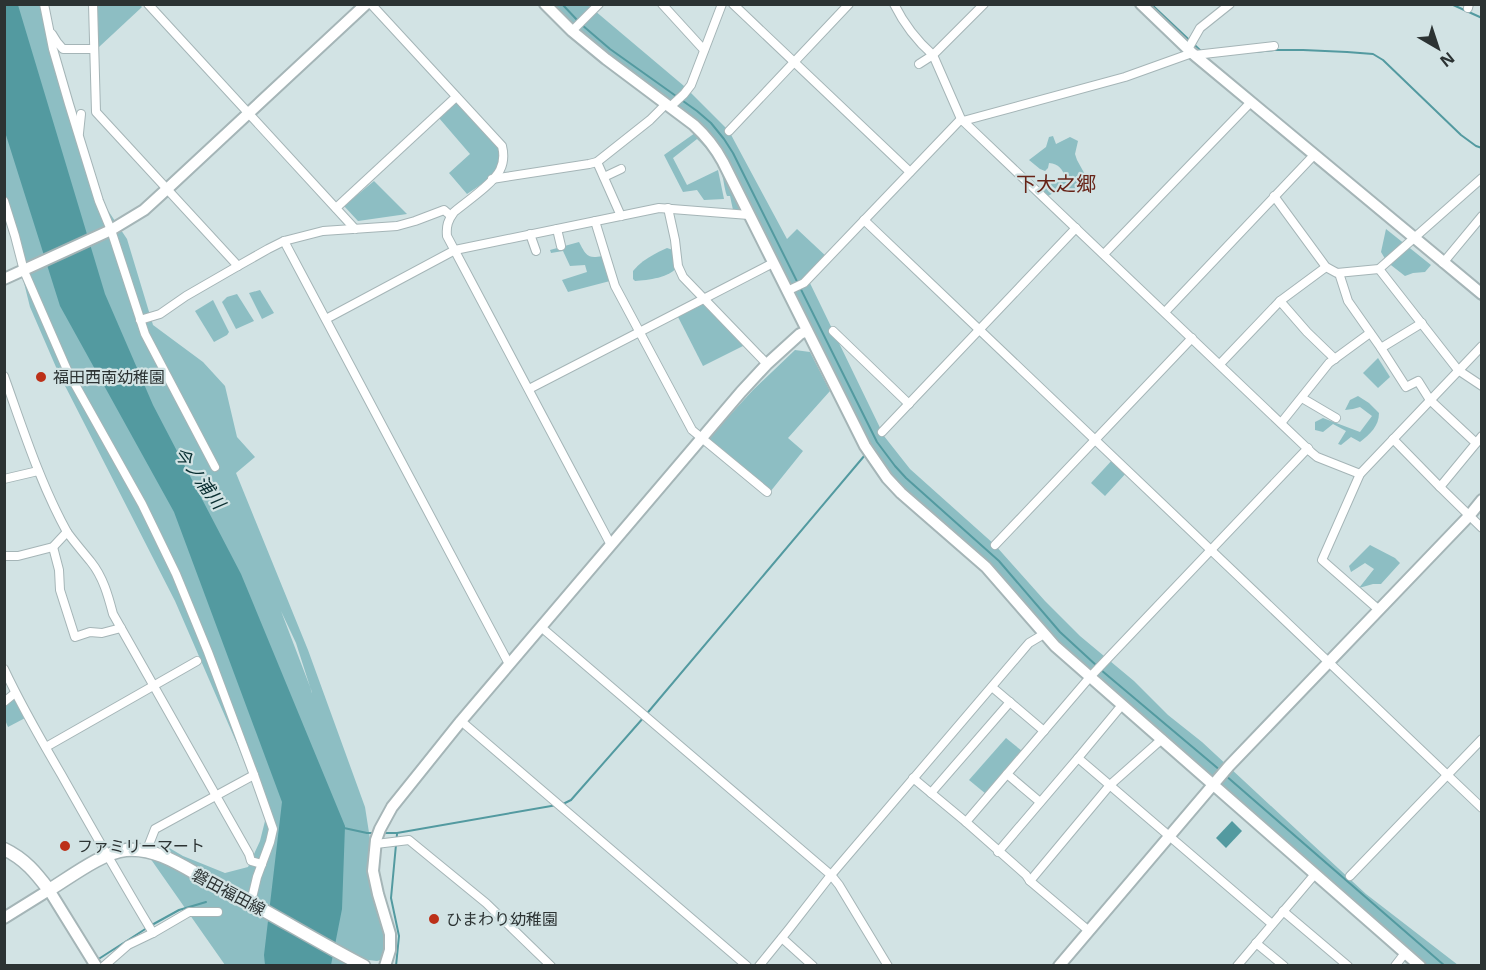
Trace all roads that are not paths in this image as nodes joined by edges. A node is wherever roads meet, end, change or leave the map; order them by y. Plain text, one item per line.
1 (44, 4) edge
2 (93, 4) edge
3 (148, 4) edge
4 (366, 4) edge
5 (370, 4) edge
6 (545, 4) edge
7 (599, 4) edge
8 (662, 4) edge
9 (722, 4) edge
10 (733, 4) edge
11 (849, 4) edge
12 (894, 4) edge
13 (984, 4) edge
14 (1141, 4) edge
15 (1230, 4) edge
16 (574, 29) junction
17 (49, 31) junction
18 (1274, 46) dead end
19 (94, 49) junction
20 (704, 50) junction
21 (1192, 52) junction
22 (933, 55) junction
23 (794, 62) junction
24 (919, 64) dead end
25 (456, 97) junction
26 (1251, 102) junction
27 (668, 105) junction
28 (249, 113) junction
29 (81, 114) dead end
30 (962, 120) junction
31 (729, 131) dead end
32 (78, 135) junction
33 (1314, 155) junction
34 (597, 162) junction
35 (621, 169) dead end
36 (910, 172) junction
37 (603, 176) junction
38 (492, 179) junction
39 (1481, 180) edge
40 (594, 181) dead end
41 (168, 189) junction
42 (1274, 196) junction
43 (4, 201) edge
44 (336, 208) junction
45 (668, 208) junction
46 (749, 215) junction
47 (451, 216) junction
48 (621, 216) junction
49 (1482, 216) edge
50 (864, 220) junction
51 (595, 221) junction
52 (1076, 228) junction
53 (355, 229) junction
54 (557, 229) junction
55 (110, 231) junction
56 (531, 234) junction
57 (1413, 238) junction
58 (284, 241) junction
59 (561, 246) dead end
60 (455, 250) junction
61 (536, 251) dead end
62 (1104, 254) junction
63 (773, 263) junction
64 (1443, 263) junction
65 (238, 266) junction
66 (1326, 267) junction
67 (1379, 269) junction
68 (25, 270) junction
69 (1339, 273) junction
70 (4, 279) edge
71 (789, 290) junction
72 (1482, 294) edge
73 (705, 298) junction
74 (1280, 301) junction
75 (1165, 312) junction
76 (326, 319) junction
77 (140, 320) junction
78 (1422, 323) junction
79 (979, 329) junction
80 (807, 331) junction
81 (832, 331) dead end
82 (639, 332) junction
83 (1370, 333) junction
84 (1192, 338) junction
85 (1482, 346) edge
86 (1381, 348) junction
87 (1335, 359) junction
88 (767, 364) junction
89 (1220, 364) junction
90 (1458, 370) junction
91 (4, 376) edge
92 (1482, 386) edge
93 (529, 389) junction
94 (1302, 398) junction
95 (1430, 400) junction
96 (4, 401) edge
97 (14, 402) junction
98 (909, 404) junction
99 (1336, 418) dead end
100 (1281, 423) junction
101 (882, 432) dead end
102 (1482, 436) edge
103 (701, 438) junction
104 (1393, 439) junction
105 (1095, 440) junction
106 (1476, 443) junction
107 (1308, 448) junction
108 (215, 467) dead end
109 (38, 471) junction
110 (1360, 474) junction
111 (4, 480) edge
112 (1440, 487) junction
113 (767, 492) dead end
114 (1482, 500) edge
115 (1469, 516) junction
116 (1482, 528) edge
117 (67, 532) junction
118 (610, 545) junction
119 (995, 545) dead end
120 (53, 547) junction
121 (1210, 549) junction
122 (4, 556) edge
123 (1379, 610) junction
124 (541, 627) junction
125 (121, 628) junction
126 (1044, 634) junction
127 (197, 661) dead end
128 (1329, 662) junction
129 (509, 664) junction
130 (4, 669) edge
131 (1092, 675) junction
132 (154, 686) junction
133 (992, 687) junction
134 (15, 693) junction
135 (4, 702) edge
136 (1010, 702) junction
137 (1122, 705) junction
138 (461, 721) junction
139 (1044, 731) junction
140 (1482, 738) edge
141 (1162, 740) junction
142 (46, 747) junction
143 (1078, 758) junction
144 (1007, 774) junction
145 (254, 775) junction
146 (1447, 775) junction
147 (913, 778) junction
148 (1215, 784) junction
149 (1110, 785) junction
150 (932, 794) junction
151 (216, 796) junction
152 (1040, 802) junction
153 (1482, 808) edge
154 (966, 822) junction
155 (1170, 837) junction
156 (376, 844) junction
157 (4, 849) edge
158 (146, 852) junction
159 (998, 852) junction
160 (107, 856) junction
161 (262, 864) junction
162 (1315, 874) junction
163 (831, 875) junction
164 (1350, 876) dead end
165 (1030, 881) junction
166 (49, 890) junction
167 (251, 903) junction
168 (1284, 911) junction
169 (218, 912) dead end
170 (4, 918) edge
171 (1272, 924) junction
172 (1089, 930) junction
173 (153, 933) junction
174 (782, 938) junction
175 (1257, 943) junction
176 (1405, 953) junction
177 (96, 966) edge
178 (104, 966) edge
179 (364, 966) edge
180 (385, 966) edge
181 (551, 966) edge
182 (747, 966) edge
183 (759, 966) edge
184 (813, 966) edge
185 (888, 966) edge
186 (1059, 966) edge
187 (1238, 966) edge
188 (1284, 966) edge
189 (1348, 966) edge
190 (1395, 966) edge
191 (1420, 966) edge

1 - 17 street
2 - 19 street
3 - 28 street
4 - 28 street
5 - 25 street
6 - 16 street
7 - 16 street
8 - 20 street
9 - 20 street
10 - 23 street
11 - 23 street
12 - 22 street
13 - 22 street
14 - 21 street
15 - 21 street
16 - 27 street
17 - 19 street
17 - 32 street
18 - 21 street
19 - 41 street
20 - 27 street
21 - 26 street
21 - 30 street
22 - 24 street
22 - 30 street
23 - 31 street
23 - 36 street
25 - 38 street
25 - 44 street
26 - 33 street
26 - 62 street
27 - 34 street
27 - 46 street
28 - 41 street
28 - 44 street
29 - 32 street
30 - 36 street
30 - 52 street
32 - 55 street
33 - 42 street
33 - 57 street
34 - 37 street
34 - 38 street
35 - 37 street
36 - 50 street
37 - 40 street
37 - 48 street
38 - 47 street
39 - 57 street
41 - 55 street
41 - 65 street
42 - 66 street
42 - 75 street
43 - 68 street
44 - 53 street
45 - 46 street
45 - 48 street
45 - 73 street
46 - 63 street
47 - 53 street
47 - 60 street
48 - 51 street
49 - 64 street
50 - 71 street
50 - 79 street
51 - 54 street
51 - 82 street
52 - 62 street
52 - 79 street
53 - 58 street
54 - 56 street
54 - 59 street
55 - 68 street
55 - 77 street
56 - 60 street
56 - 61 street
57 - 64 street
57 - 67 street
58 - 65 street
58 - 76 street
60 - 76 street
60 - 93 street
62 - 75 street
63 - 71 street
63 - 73 street
64 - 72 street
65 - 77 street
66 - 69 street
66 - 74 street
67 - 69 street
67 - 78 street
68 - 70 street
68 - 145 street
69 - 83 street
71 - 80 street
73 - 82 street
73 - 88 street
74 - 87 street
74 - 89 street
75 - 84 street
76 - 129 street
77 - 108 street
78 - 86 street
78 - 90 street
79 - 98 street
79 - 105 street
80 - 88 street
80 - 126 street
81 - 98 street
82 - 93 street
82 - 103 street
83 - 86 street
83 - 87 street
84 - 89 street
84 - 105 street
85 - 90 street
86 - 95 street
87 - 94 street
88 - 103 street
89 - 100 street
90 - 92 street
90 - 95 street
91 - 97 street
93 - 118 street
94 - 99 street
94 - 100 street
95 - 104 street
95 - 106 street
96 - 97 street
97 - 109 street
98 - 101 street
100 - 107 street
102 - 106 street
103 - 113 street
103 - 118 street
104 - 110 street
104 - 112 street
105 - 119 street
105 - 121 street
106 - 112 street
107 - 110 street
107 - 121 street
109 - 111 street
109 - 117 street
110 - 123 street
112 - 115 street
114 - 115 street
115 - 116 street
115 - 123 street
117 - 120 street
117 - 125 street
118 - 124 street
120 - 122 street
120 - 125 street
121 - 128 street
121 - 131 street
123 - 128 street
124 - 129 street
124 - 163 street
125 - 132 street
126 - 131 street
126 - 133 street
127 - 132 street
128 - 146 street
128 - 148 street
129 - 138 street
130 - 134 street
131 - 137 street
131 - 139 street
132 - 142 street
132 - 151 street
133 - 136 street
133 - 147 street
134 - 135 street
134 - 142 street
136 - 139 street
136 - 150 street
137 - 141 street
137 - 143 street
138 - 156 street
138 - 182 street
139 - 144 street
140 - 146 street
141 - 148 street
141 - 149 street
142 - 160 street
143 - 149 street
143 - 152 street
144 - 152 street
144 - 154 street
145 - 151 street
145 - 161 street
146 - 153 street
146 - 164 street
147 - 150 street
147 - 163 street
148 - 155 street
148 - 162 street
149 - 155 street
149 - 165 street
150 - 154 street
151 - 158 street
151 - 161 street
152 - 159 street
154 - 159 street
155 - 171 street
155 - 172 street
156 - 180 street
156 - 181 street
157 - 166 main road
158 - 160 main road, 磐田福田線
158 - 167 main road, 磐田福田線
159 - 165 street
160 - 166 main road, 磐田福田線
160 - 173 street
161 - 167 street
162 - 168 street
162 - 176 street
163 - 174 street
163 - 185 street
165 - 172 street
166 - 170 street
166 - 177 street
167 - 179 main road, 磐田福田線
168 - 171 street
168 - 189 street
169 - 173 street
171 - 175 street
172 - 186 street
173 - 178 street
174 - 183 street
174 - 184 street
175 - 187 street
175 - 188 street
176 - 190 street
176 - 191 street

